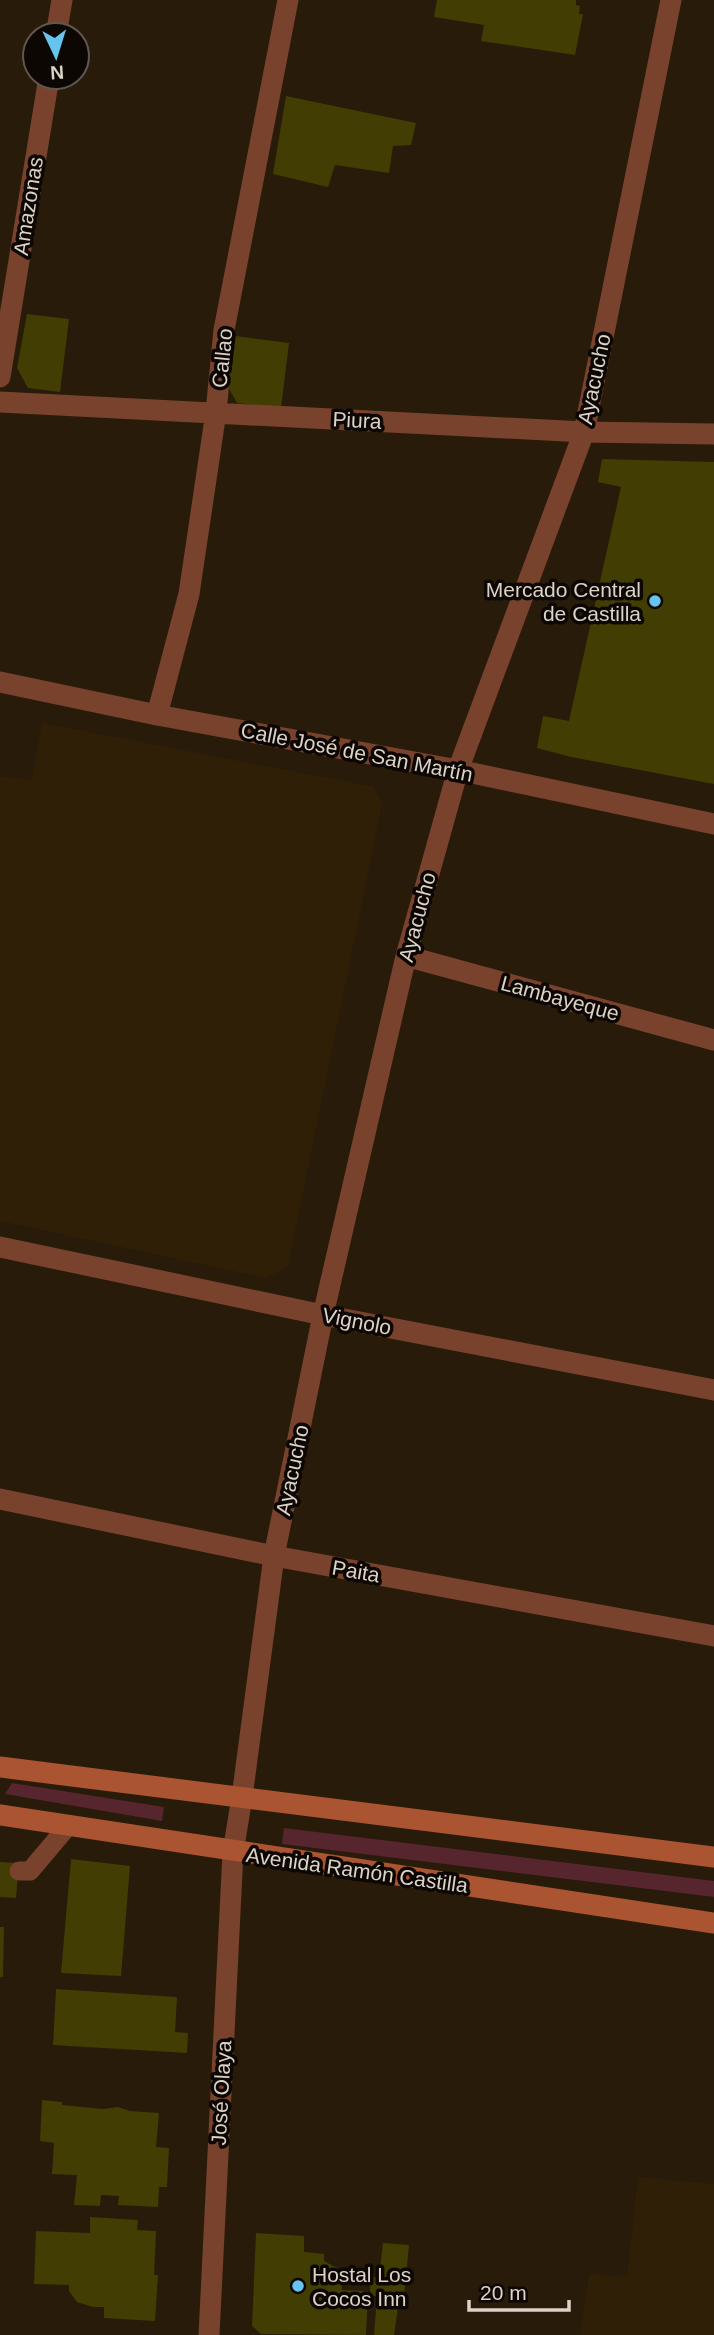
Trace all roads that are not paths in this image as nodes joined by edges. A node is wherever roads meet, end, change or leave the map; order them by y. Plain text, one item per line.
1 (62, 0) edge
2 (288, 0) edge
3 (671, 0) edge
4 (58, 21) edge
5 (47, 91) edge
6 (0, 377) edge
7 (0, 402) edge
8 (216, 412) junction
9 (584, 432) junction
10 (714, 434) edge
11 (0, 682) edge
12 (157, 715) junction
13 (458, 770) junction
14 (714, 824) edge
15 (406, 956) junction
16 (714, 1040) edge
17 (0, 1247) edge
18 (323, 1315) junction
19 (714, 1390) edge
20 (0, 1499) edge
21 (274, 1556) junction
22 (714, 1636) edge
23 (0, 1767) edge
24 (242, 1797) junction
25 (0, 1815) edge
26 (68, 1826) junction
27 (233, 1852) junction
28 (714, 1857) edge
29 (19, 1871) dead end
30 (714, 1923) edge
31 (209, 2335) edge

1 - 4 street
2 - 8 street, Callao
3 - 9 street, Ayacucho
5 - 6 street, Amazonas
7 - 8 street, Piura
8 - 9 street, Piura
8 - 12 street, Callao
9 - 10 street, Piura
9 - 13 street, Ayacucho
11 - 12 street, Calle José de San Martín
12 - 13 street, Calle José de San Martín
13 - 14 street, Calle José de San Martín
13 - 15 street, Ayacucho
15 - 16 street, Lambayeque
15 - 18 street, Ayacucho
17 - 18 street, Vignolo
18 - 19 street, Vignolo
18 - 21 street, Ayacucho
20 - 21 street, Paita
21 - 22 street, Paita
21 - 24 street, Ayacucho
23 - 24 main road
24 - 27 street, Ayacucho
24 - 28 main road
25 - 26 main road, Avenida Ramón Castilla
26 - 27 main road, Avenida Ramón Castilla
26 - 29 lane
27 - 30 main road, Avenida Ramón Castilla
27 - 31 street, José Olaya

